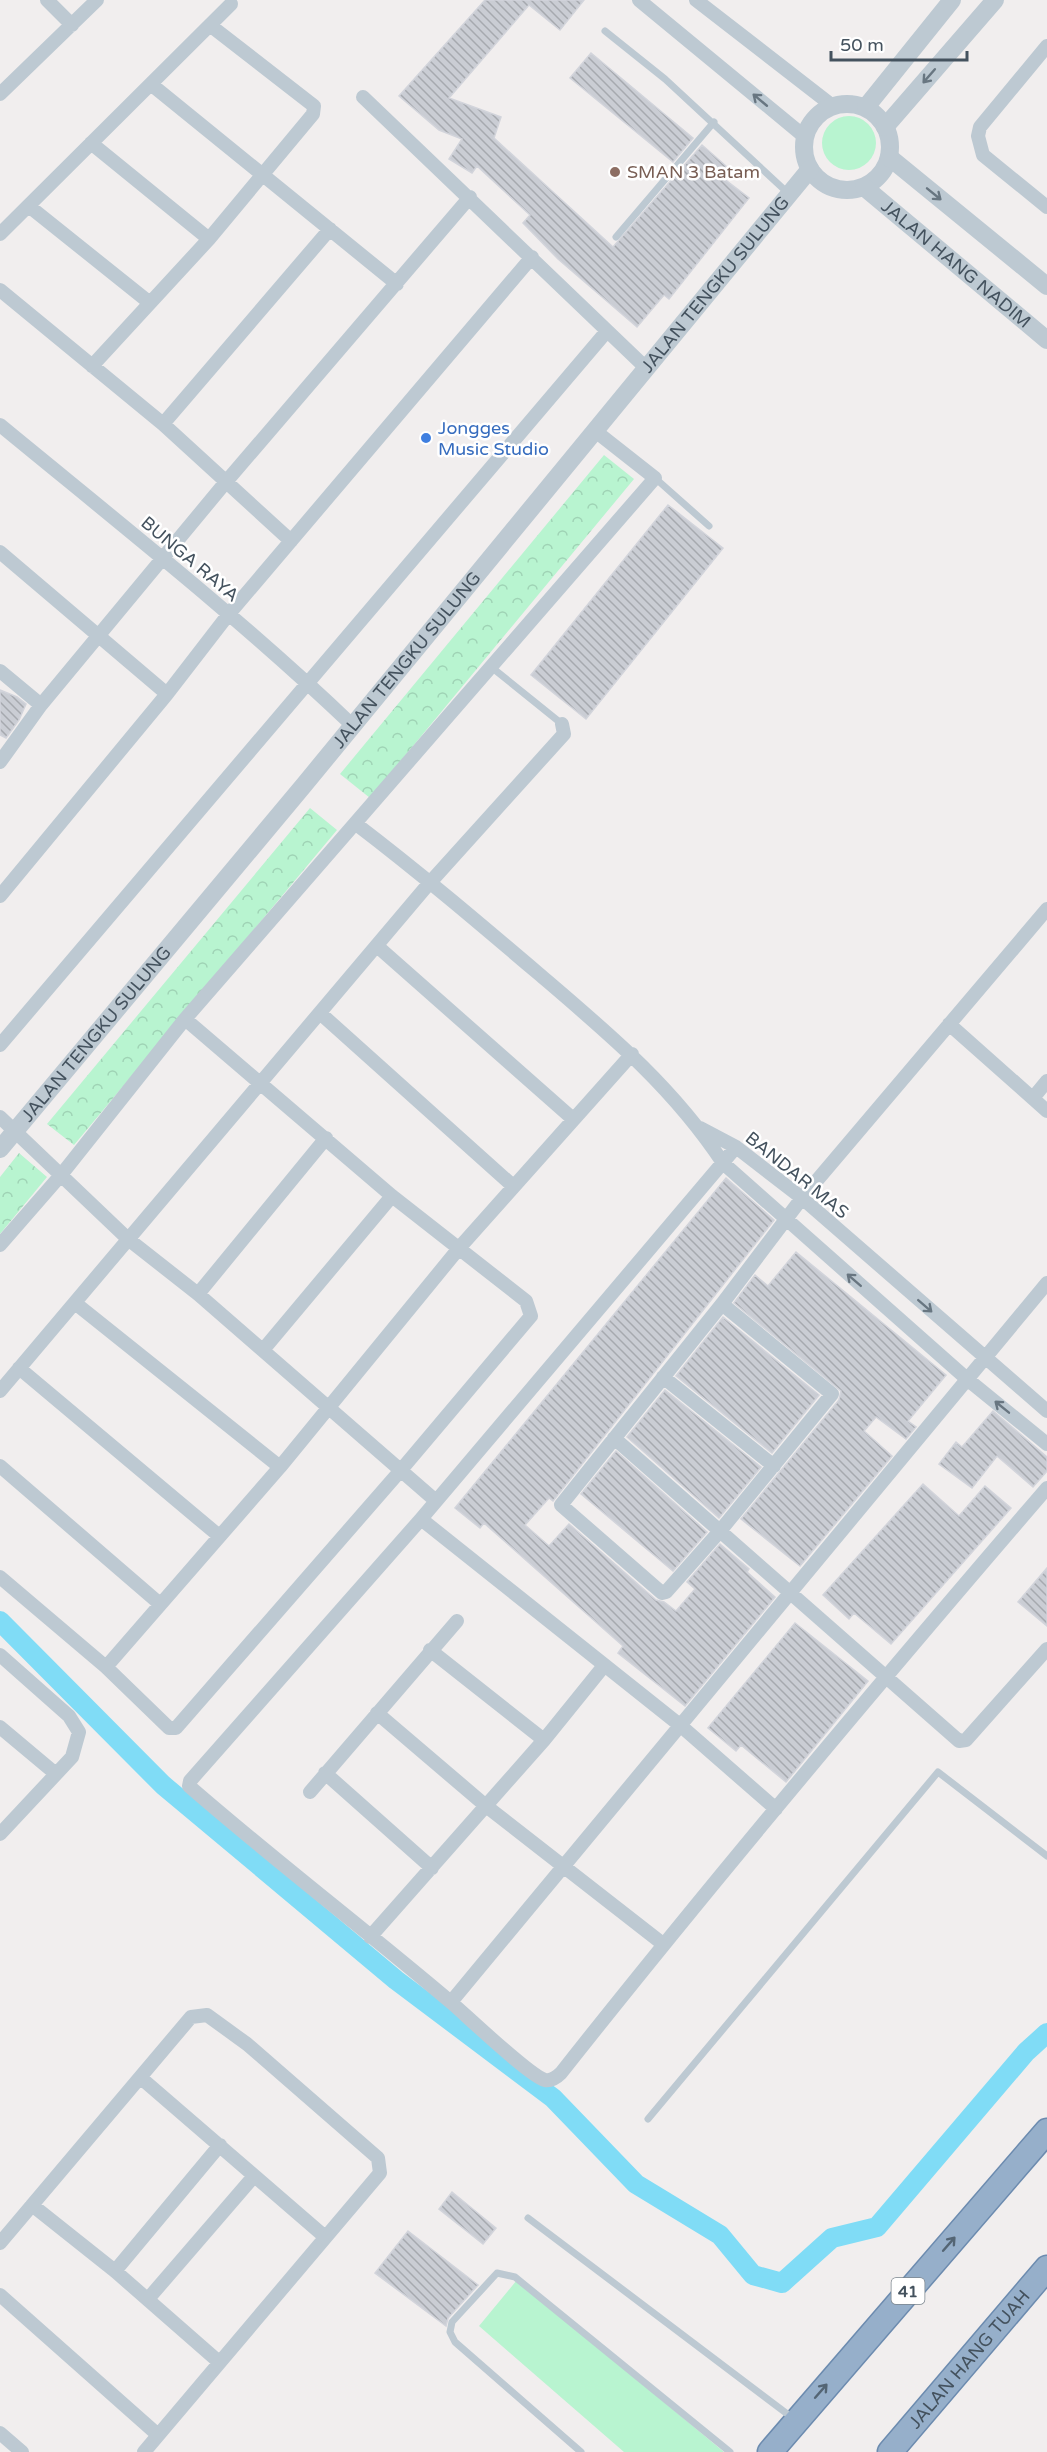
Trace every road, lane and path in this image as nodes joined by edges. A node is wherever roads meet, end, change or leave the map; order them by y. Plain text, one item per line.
1 (47, 0) edge
2 (97, 0) edge
3 (639, 0) edge
4 (696, 0) edge
5 (951, 0) edge
6 (995, 0) edge
7 (231, 4) dead end
8 (72, 25) junction
9 (211, 26) junction
10 (605, 31) dead end
11 (1047, 46) edge
12 (152, 85) junction
13 (0, 94) edge
14 (363, 97) dead end
15 (834, 107) junction
16 (866, 107) junction
17 (714, 122) junction
18 (885, 127) junction
19 (805, 137) junction
20 (91, 143) junction
21 (889, 157) junction
22 (810, 169) junction
23 (262, 175) junction
24 (864, 187) junction
25 (789, 195) junction
26 (470, 197) junction
27 (30, 207) junction
28 (1047, 207) edge
29 (330, 229) junction
30 (0, 234) edge
31 (616, 237) dead end
32 (209, 239) junction
33 (532, 257) junction
34 (397, 284) junction
35 (1047, 286) edge
36 (0, 290) edge
37 (150, 303) junction
38 (607, 331) junction
39 (1047, 340) edge
40 (92, 366) junction
41 (645, 367) junction
42 (163, 424) junction
43 (0, 425) edge
44 (594, 430) junction
45 (655, 478) junction
46 (225, 483) junction
47 (709, 526) dead end
48 (291, 541) junction
49 (0, 552) edge
50 (163, 559) junction
51 (228, 615) junction
52 (100, 634) junction
53 (490, 666) junction
54 (0, 671) edge
55 (308, 682) junction
56 (167, 694) junction
57 (41, 705) junction
58 (562, 724) joint
59 (352, 725) junction
60 (0, 762) edge
61 (356, 824) junction
62 (431, 881) junction
63 (0, 896) edge
64 (1047, 909) edge
65 (377, 946) junction
66 (320, 1013) junction
67 (185, 1019) junction
68 (949, 1024) junction
69 (0, 1046) edge
70 (632, 1054) junction
71 (261, 1082) junction
72 (1047, 1082) edge
73 (1033, 1098) junction
74 (1047, 1111) edge
75 (0, 1117) edge
76 (573, 1119) junction
77 (699, 1127) junction
78 (15, 1132) junction
79 (326, 1138) junction
80 (736, 1147) junction
81 (0, 1149) edge
82 (723, 1163) junction
83 (61, 1175) junction
84 (513, 1186) junction
85 (392, 1196) junction
86 (802, 1198) junction
87 (785, 1221) junction
88 (128, 1239) junction
89 (0, 1245) edge
90 (460, 1247) junction
91 (1047, 1283) edge
92 (198, 1294) junction
93 (75, 1303) junction
94 (722, 1304) junction
95 (263, 1350) junction
96 (984, 1358) junction
97 (19, 1368) junction
98 (663, 1377) junction
99 (967, 1379) junction
100 (0, 1391) edge
101 (328, 1408) junction
102 (1047, 1411) edge
103 (614, 1438) junction
104 (1047, 1444) edge
105 (0, 1466) edge
106 (774, 1466) junction
107 (280, 1467) junction
108 (401, 1470) junction
109 (1047, 1488) edge
110 (436, 1501) junction
111 (421, 1519) junction
112 (720, 1531) junction
113 (218, 1536) junction
114 (0, 1577) edge
115 (790, 1593) junction
116 (160, 1604) junction
117 (457, 1621) dead end
118 (1047, 1648) edge
119 (430, 1650) junction
120 (0, 1655) edge
121 (106, 1667) junction
122 (603, 1667) junction
123 (886, 1675) junction
124 (377, 1713) junction
125 (681, 1726) junction
126 (0, 1727) edge
127 (544, 1740) junction
128 (325, 1773) junction
129 (56, 1774) junction
130 (310, 1792) dead end
131 (486, 1806) junction
132 (776, 1809) junction
133 (0, 1834) edge
134 (1047, 1856) edge
135 (565, 1866) junction
136 (432, 1868) junction
137 (370, 1937) junction
138 (663, 1944) junction
139 (451, 2002) junction
140 (141, 2078) junction
141 (648, 2119) dead end
142 (1047, 2131) edge
143 (220, 2145) junction
144 (254, 2176) junction
145 (32, 2205) junction
146 (528, 2218) dead end
147 (324, 2236) junction
148 (0, 2242) edge
149 (1047, 2268) edge
150 (115, 2271) junction
151 (0, 2295) edge
152 (148, 2299) junction
153 (219, 2362) junction
154 (796, 2420) junction
155 (0, 2433) edge
156 (158, 2435) junction
157 (19, 2451) edge
158 (144, 2452) edge
159 (582, 2452) edge
160 (730, 2452) edge
161 (770, 2452) edge
162 (890, 2452) edge

1 - 8 street
2 - 8 street
19 -> 3 street
4 - 15 street
5 - 16 street
6 -> 18 street
7 - 9 street
8 - 13 street
9 - 12 street
9 - 23 street
10 - 17 lane
11 - 28 street
12 - 20 street
12 - 23 street
14 - 26 street
15 - 16 street
15 - 19 street
16 - 18 street
17 - 25 lane
17 - 31 lane
18 - 21 street
19 - 22 street
20 - 27 street
20 - 32 street
21 - 24 street
21 -> 35 street
22 - 24 street
22 - 25 street, JALAN TENGKU SULUNG
23 - 29 street
23 - 32 street
24 - 39 street, JALAN HANG NADIM
25 - 41 street, JALAN TENGKU SULUNG
26 - 33 street
26 - 34 street
27 - 30 street
27 - 37 street
29 - 34 street
29 - 42 street
32 - 37 street
33 - 38 street
33 - 48 street
34 - 46 street
36 - 40 street
37 - 40 street
38 - 41 street
38 - 55 street
40 - 42 street
41 - 44 street, JALAN TENGKU SULUNG
42 - 46 street
43 - 50 street, BUNGA RAYA
44 - 45 street
44 - 59 street, JALAN TENGKU SULUNG
45 - 47 lane
45 - 53 street
46 - 48 street
46 - 50 street
48 - 51 street
49 - 52 street
50 - 51 street, BUNGA RAYA
50 - 52 street
51 - 55 street, BUNGA RAYA
51 - 56 street
52 - 56 street
52 - 57 street
53 - 58 lane
53 - 61 street
54 - 57 street
55 - 59 street, BUNGA RAYA
55 - 69 street
56 - 63 street
57 - 60 street
58 - 62 street
59 - 78 street, JALAN TENGKU SULUNG
61 - 62 street
61 - 67 street
62 - 65 street
62 - 70 street
64 - 68 street
65 - 66 street
65 - 76 street
66 - 71 street
66 - 84 street
67 - 71 street
67 - 83 street
68 - 73 street
68 - 86 street
70 - 76 street
70 - 77 street
71 - 79 street
71 - 88 street
72 - 73 street
73 - 74 street
75 - 78 street
76 - 84 street
77 - 80 street, BANDAR MAS
77 - 82 street, BANDAR MAS
78 - 81 street, JALAN TENGKU SULUNG
78 - 83 street
79 - 85 street
79 - 92 street
80 - 82 street
80 - 86 street, BANDAR MAS
82 - 87 street, BANDAR MAS
82 - 110 street
83 - 88 street
83 - 89 street
84 - 90 street
85 - 90 street
85 - 95 street
86 - 87 street
86 -> 96 street, BANDAR MAS
87 - 94 street
99 -> 87 street, BANDAR MAS
88 - 92 street
88 - 93 street
90 - 101 street
90 - 108 street
91 - 96 street
92 - 95 street
93 - 97 street
93 - 107 street
94 - 98 street
94 - 106 street
95 - 101 street
96 - 99 street
96 - 102 street, BANDAR MAS
97 - 100 street
97 - 113 street
98 - 103 street
98 - 106 street
104 -> 99 street, BANDAR MAS
99 - 115 street
101 - 107 street
101 - 108 street
103 - 112 street
103 - 112 street
105 - 116 street
106 - 112 street
107 - 113 street
108 - 110 street
108 - 121 street
109 - 123 street
110 - 111 street
111 - 122 street
111 - 137 street
112 - 115 street
113 - 116 street
114 - 121 street
115 - 123 street
115 - 125 street
116 - 121 street
117 - 119 street
118 - 123 street
119 - 124 street
119 - 127 street
120 - 129 street
122 - 125 street
122 - 127 street
123 - 132 street
124 - 128 street
124 - 131 street
125 - 132 street
125 - 135 street
126 - 129 street
127 - 131 street
128 - 130 street
128 - 136 street
129 - 133 street
131 - 135 street
131 - 136 street
132 - 138 street
134 - 141 lane
135 - 138 street
135 - 139 street
136 - 137 street
137 - 139 street
138 - 139 street
140 - 143 street
140 - 145 street
140 - 147 street
154 -> 142 highway, 41
143 - 144 street
143 - 150 street
144 - 147 street
144 - 152 street
145 - 148 street
145 - 150 street
146 - 154 lane
147 - 153 street
149 - 162 highway, JALAN HANG TUAH
150 - 152 street
151 - 156 street
152 - 153 street
153 - 156 street
154 - 161 highway, 41
155 - 157 street
156 - 158 street
159 - 160 lane

